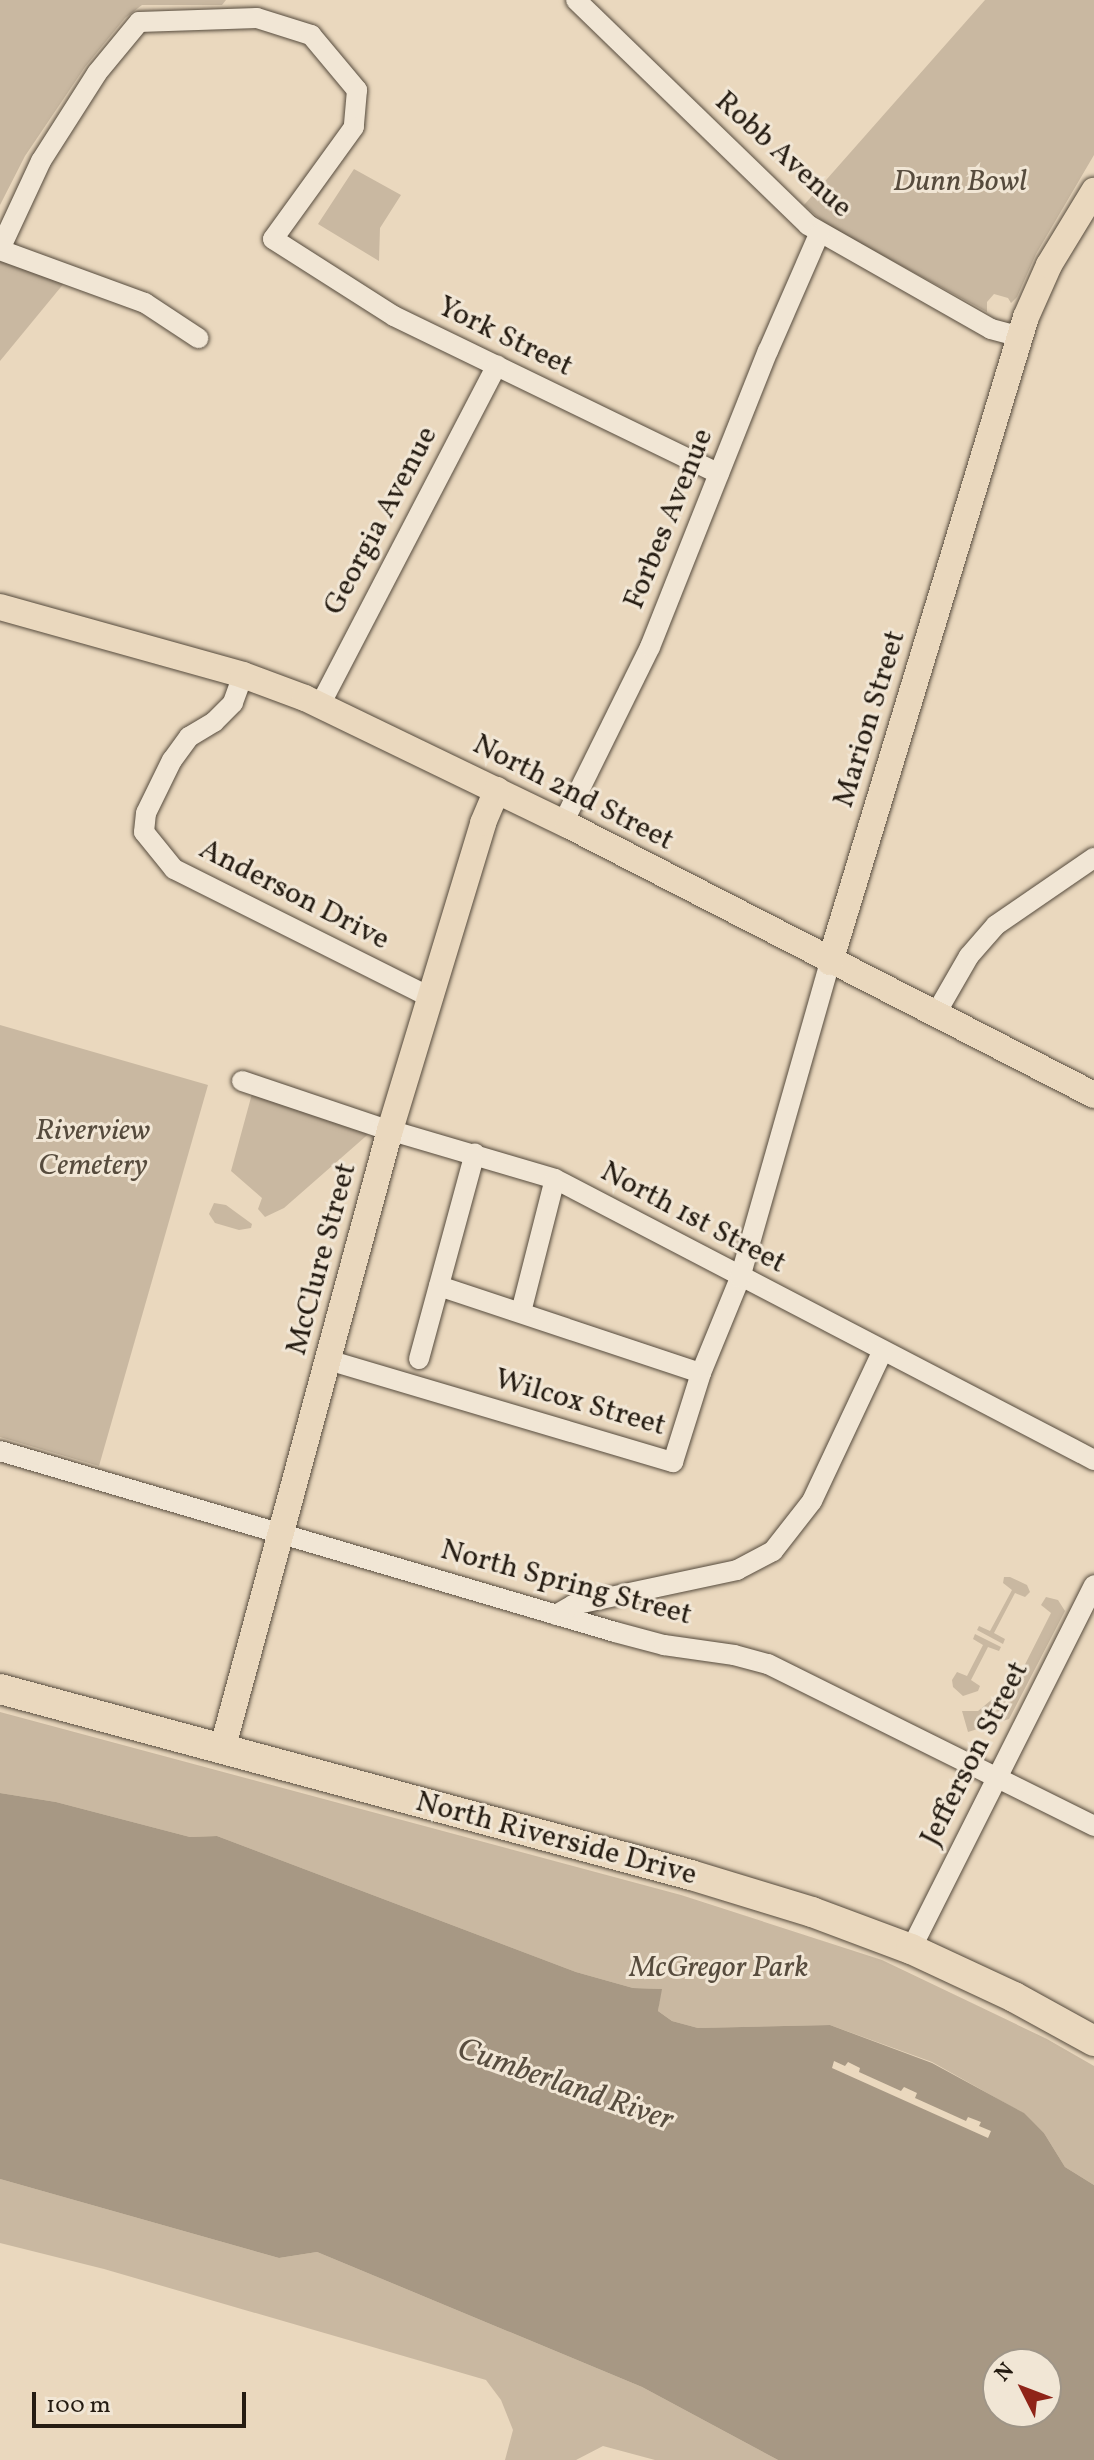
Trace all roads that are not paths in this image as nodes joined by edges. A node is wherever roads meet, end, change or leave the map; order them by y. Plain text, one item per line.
1 (576, 0) edge
2 (1094, 191) edge
3 (819, 234) junction
4 (0, 249) edge
5 (1020, 337) junction
6 (198, 338) dead end
7 (497, 365) junction
8 (719, 474) junction
9 (0, 607) edge
10 (243, 675) junction
11 (320, 705) junction
12 (497, 790) junction
13 (563, 823) junction
14 (1094, 858) edge
15 (830, 962) junction
16 (430, 997) junction
17 (935, 1015) junction
18 (242, 1081) dead end
19 (1094, 1095) edge
20 (390, 1130) junction
21 (475, 1153) junction
22 (555, 1179) junction
23 (740, 1278) junction
24 (439, 1286) junction
25 (521, 1312) junction
26 (882, 1352) junction
27 (419, 1359) dead end
28 (328, 1360) junction
29 (701, 1373) junction
30 (0, 1451) edge
31 (1094, 1460) edge
32 (282, 1532) junction
33 (1094, 1585) edge
34 (556, 1615) junction
35 (0, 1689) edge
36 (222, 1750) junction
37 (996, 1778) junction
38 (1094, 1826) edge
39 (911, 1949) junction
40 (1094, 2041) edge

1 - 3 street, Robb Avenue
2 - 5 main road, Marion Street
3 - 5 street, Robb Avenue
3 - 8 street, Forbes Avenue
4 - 6 street
4 - 7 street, York Street
5 - 15 main road, Marion Street
7 - 8 street, York Street
7 - 11 street, Georgia Avenue
8 - 13 street, Forbes Avenue
9 - 10 main road, North 2nd Street
10 - 11 main road, North 2nd Street
10 - 16 street, Anderson Drive
11 - 12 main road, North 2nd Street
12 - 13 main road, North 2nd Street
12 - 16 main road, McClure Street
13 - 15 main road, North 2nd Street
14 - 17 street
15 - 17 main road, North 2nd Street
15 - 23 street, Marion Street
16 - 20 main road, McClure Street
17 - 19 main road, North 2nd Street
18 - 20 street, North 1st Street
20 - 21 street, North 1st Street
20 - 28 main road, McClure Street
21 - 22 street, North 1st Street
21 - 24 street
22 - 23 street, North 1st Street
22 - 25 street
23 - 26 street, North 1st Street
23 - 29 street, Wilcox Street
24 - 25 street
24 - 27 street
25 - 29 street
26 - 31 street, North 1st Street
26 - 34 street
28 - 29 street, Wilcox Street
28 - 32 main road, McClure Street
30 - 32 street, North Spring Street
32 - 34 street, North Spring Street
32 - 36 main road, McClure Street
33 - 37 street, Jefferson Street
34 - 37 street, North Spring Street
35 - 36 highway, North Riverside Drive
36 - 39 highway, North Riverside Drive
37 - 38 street, North Spring Street
37 - 39 street, Jefferson Street
39 - 40 highway, North Riverside Drive

